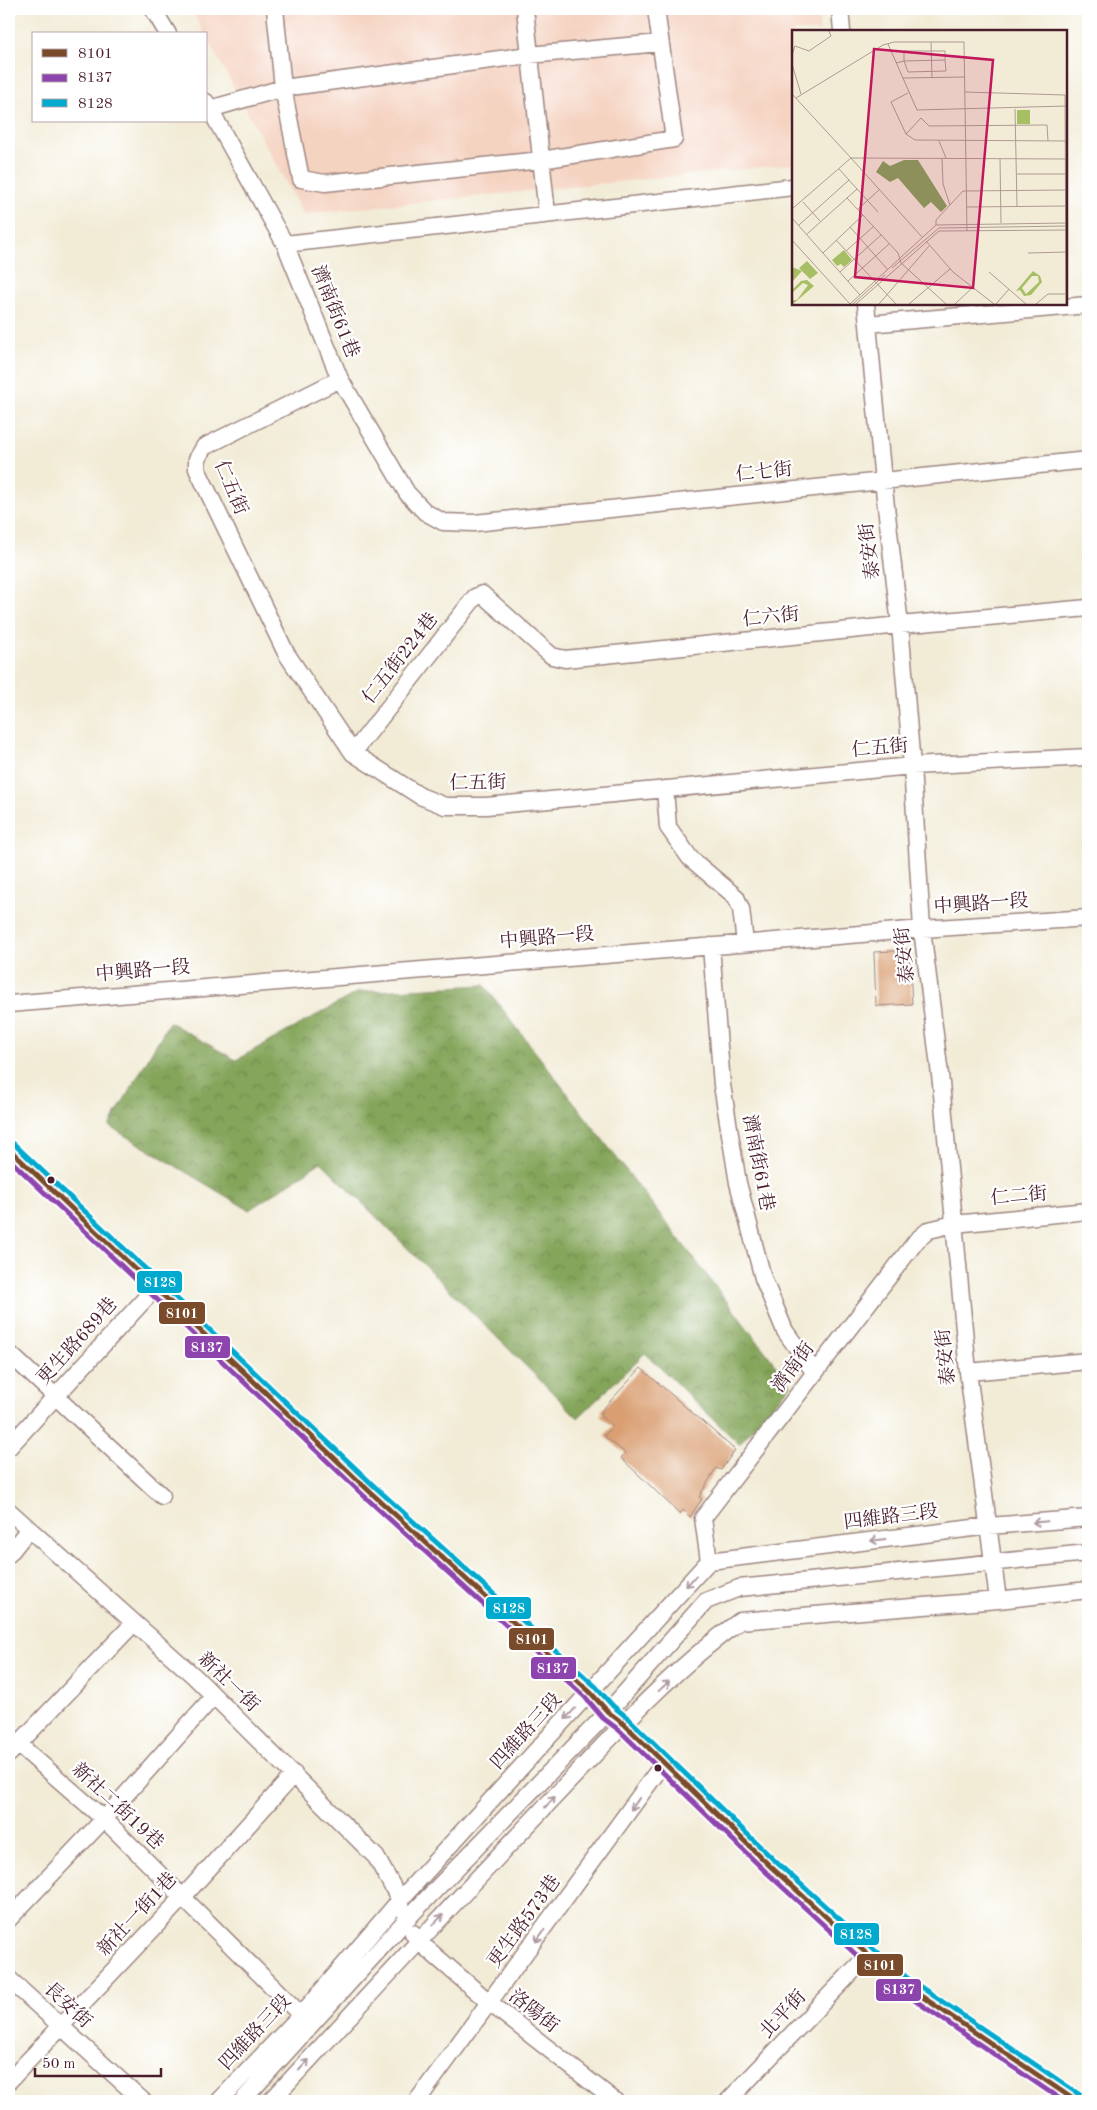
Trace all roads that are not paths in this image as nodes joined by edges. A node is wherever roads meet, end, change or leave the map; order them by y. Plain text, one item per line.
1 (154, 9) edge
2 (275, 9) edge
3 (525, 9) edge
4 (656, 9) edge
5 (840, 9) edge
6 (842, 30) edge
7 (167, 32) edge
8 (660, 43) junction
9 (529, 55) junction
10 (284, 88) junction
11 (208, 106) edge
12 (541, 160) junction
13 (792, 187) edge
14 (547, 214) junction
15 (285, 244) junction
16 (866, 305) edge
17 (1088, 305) edge
18 (868, 324) junction
19 (340, 379) junction
20 (1088, 460) edge
21 (883, 481) junction
22 (443, 522) joint
23 (482, 594) joint
24 (1088, 608) edge
25 (900, 625) junction
26 (353, 753) junction
27 (1088, 757) edge
28 (912, 766) junction
29 (665, 789) junction
30 (1088, 918) edge
31 (922, 929) junction
32 (745, 943) junction
33 (711, 946) junction
34 (9, 1004) edge
35 (9, 1148) edge
36 (1088, 1211) edge
37 (954, 1224) junction
38 (156, 1286) junction
39 (9, 1352) edge
40 (1088, 1361) edge
41 (968, 1372) junction
42 (815, 1373) junction
43 (55, 1396) junction
44 (9, 1447) edge
45 (162, 1496) dead end
46 (9, 1511) edge
47 (1088, 1518) edge
48 (989, 1526) junction
49 (29, 1529) junction
50 (1088, 1553) edge
51 (9, 1554) edge
52 (709, 1561) junction
53 (992, 1562) junction
54 (1088, 1590) edge
55 (998, 1600) junction
56 (133, 1624) junction
57 (590, 1692) junction
58 (213, 1698) junction
59 (608, 1712) junction
60 (624, 1724) junction
61 (12, 1745) edge
62 (663, 1764) junction
63 (294, 1774) junction
64 (104, 1819) junction
65 (183, 1897) junction
66 (400, 1900) junction
67 (9, 1919) edge
68 (406, 1921) junction
69 (418, 1941) junction
70 (868, 1954) junction
71 (9, 1979) edge
72 (490, 2003) junction
73 (301, 2015) junction
74 (60, 2027) junction
75 (9, 2081) edge
76 (143, 2101) edge
77 (219, 2101) edge
78 (242, 2101) edge
79 (271, 2101) edge
80 (417, 2101) edge
81 (615, 2101) edge
82 (728, 2101) edge
83 (1076, 2101) edge

1 - 7 street
2 - 10 street
3 - 9 street
4 - 8 street
5 - 6 street
8 - 9 street
8 - 12 street
9 - 10 street
9 - 12 street
10 - 11 street
10 - 12 street
11 - 15 street, 濟南街61巷
12 - 14 street
13 - 14 street
14 - 15 street
15 - 19 street, 濟南街61巷
16 - 18 street, 泰安街
17 - 18 street
18 - 21 street, 泰安街
19 - 22 street, 濟南街61巷
19 - 26 street, 仁五街
20 - 21 street, 仁七街
21 - 22 street, 仁七街
21 - 25 street, 泰安街
23 - 25 street, 仁六街
23 - 26 street, 仁五街224巷
24 - 25 street, 仁六街
25 - 28 street, 泰安街
26 - 29 street, 仁五街
27 - 28 street, 仁五街
28 - 29 street, 仁五街
28 - 31 street, 泰安街
29 - 32 street
30 - 31 street, 中興路一段
31 - 32 street, 中興路一段
31 - 37 street, 泰安街
32 - 33 street, 中興路一段
33 - 34 street, 中興路一段
33 - 42 street, 濟南街61巷
35 - 38 street
36 - 37 street, 仁二街
37 - 41 street, 泰安街
37 - 42 street, 濟南街
38 - 43 street, 更生路689巷
38 - 57 street
39 - 43 street
40 - 41 street
41 - 48 street, 泰安街
42 - 52 street, 濟南街
43 - 44 street, 更生路689巷
43 - 45 street
46 - 49 street, 新社一街
47 -> 48 street, 四維路三段
48 -> 52 street, 四維路三段
48 - 53 street, 泰安街
49 - 51 street
49 - 56 street, 新社一街
50 - 53 street, 四維路三段
52 -> 57 street, 四維路三段
53 - 55 street, 泰安街
53 - 59 street, 四維路三段
54 - 55 street
60 -> 55 street
56 - 58 street, 新社一街
56 - 61 street
57 - 59 street
57 -> 66 street, 四維路三段
58 - 63 street, 新社一街
58 - 64 street
59 - 60 street
59 - 68 street, 四維路三段
60 - 62 street
69 -> 60 street
61 - 64 street, 新社二街19巷
62 - 70 street
62 -> 72 street, 更生路573巷
63 - 65 street, 新社一街1巷
63 - 66 street, 新社一街
64 - 65 street, 新社二街19巷
64 - 67 street
65 - 73 street, 新社二街19巷
65 - 74 street, 新社一街1巷
66 - 68 street, 洛陽街
66 - 73 street, 四維路三段
68 - 69 street, 洛陽街
68 - 78 street, 四維路三段
69 - 72 street, 洛陽街
79 -> 69 street
70 - 82 street, 北平街
70 - 83 street
71 - 74 street, 長安街
72 - 80 street, 更生路573巷
72 - 81 street, 洛陽街
73 - 77 street, 四維路三段
74 - 75 street, 新社一街1巷
74 - 76 street, 長安街

